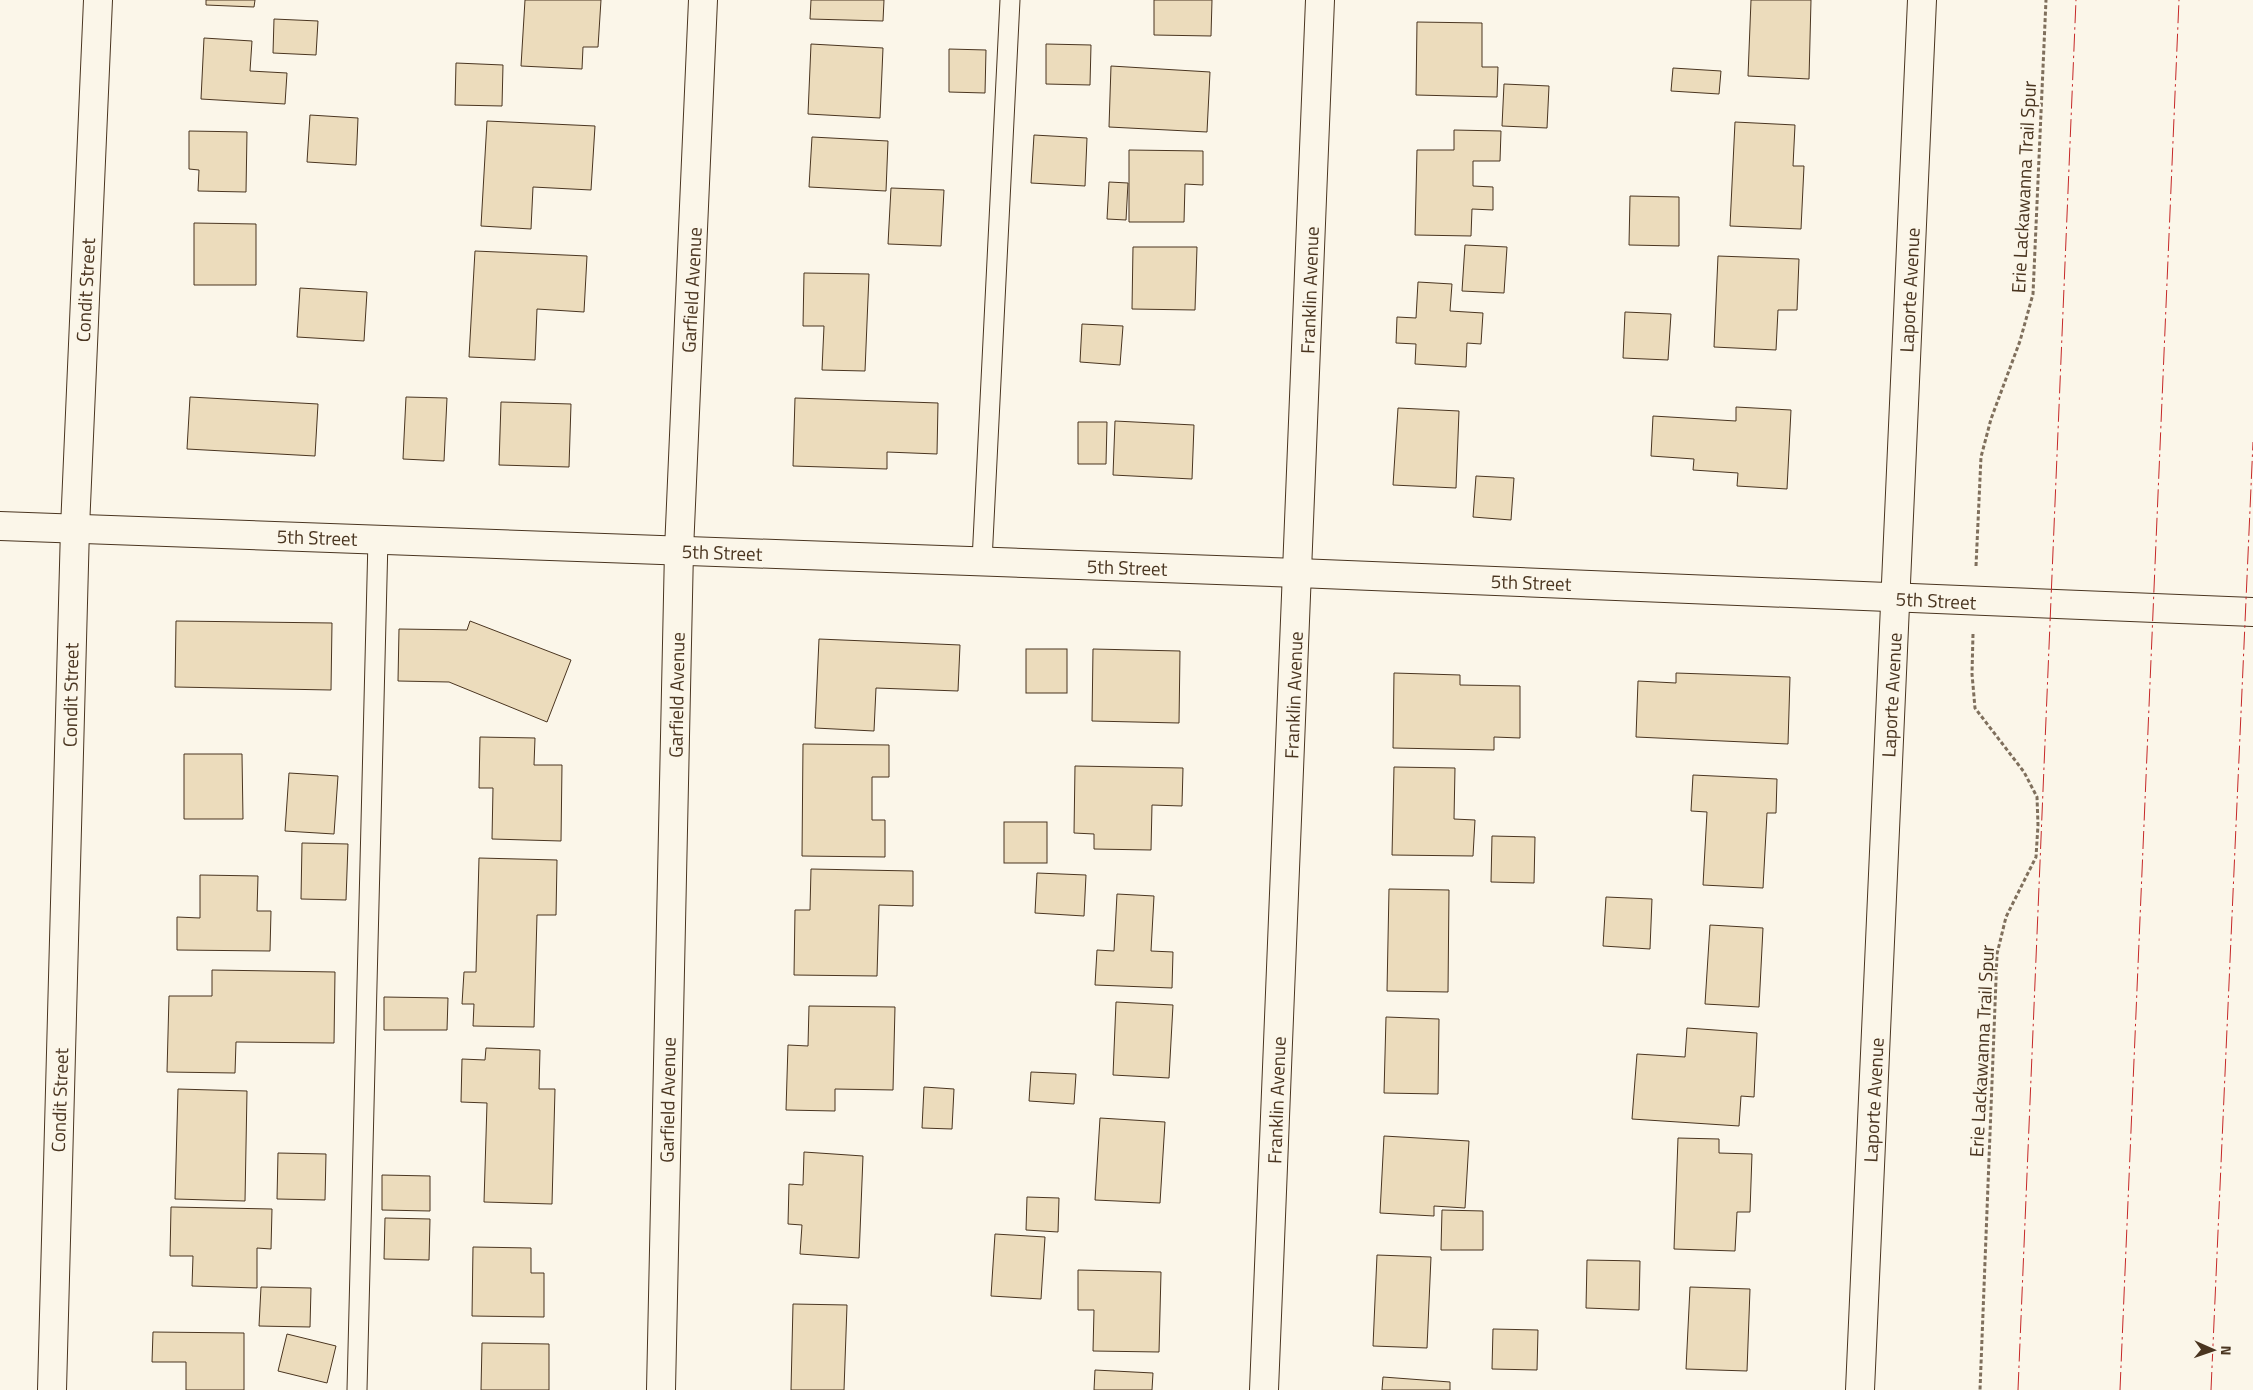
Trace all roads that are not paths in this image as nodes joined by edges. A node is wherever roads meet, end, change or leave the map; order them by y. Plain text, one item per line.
1 (98, 0) edge
2 (704, 0) edge
3 (1010, 0) edge
4 (1320, 0) edge
5 (1922, 0) edge
6 (0, 526) edge
7 (75, 528) junction
8 (378, 539) junction
9 (679, 550) junction
10 (982, 561) junction
11 (1298, 573) junction
12 (1895, 597) junction
13 (2253, 612) edge
14 (52, 1390) edge
15 (357, 1390) edge
16 (661, 1390) edge
17 (1264, 1390) edge
18 (1860, 1390) edge

1 - 7 street, Condit Street
2 - 9 street, Garfield Avenue
3 - 10 lane
4 - 11 street, Franklin Avenue
5 - 12 street, Laporte Avenue
6 - 7 street, 5th Street
7 - 8 street, 5th Street
7 - 14 street, Condit Street
8 - 9 street, 5th Street
8 - 15 lane
9 - 10 street, 5th Street
9 - 16 street, Garfield Avenue
10 - 11 street, 5th Street
11 - 12 street, 5th Street
11 - 17 street, Franklin Avenue
12 - 13 street, 5th Street
12 - 18 street, Laporte Avenue

